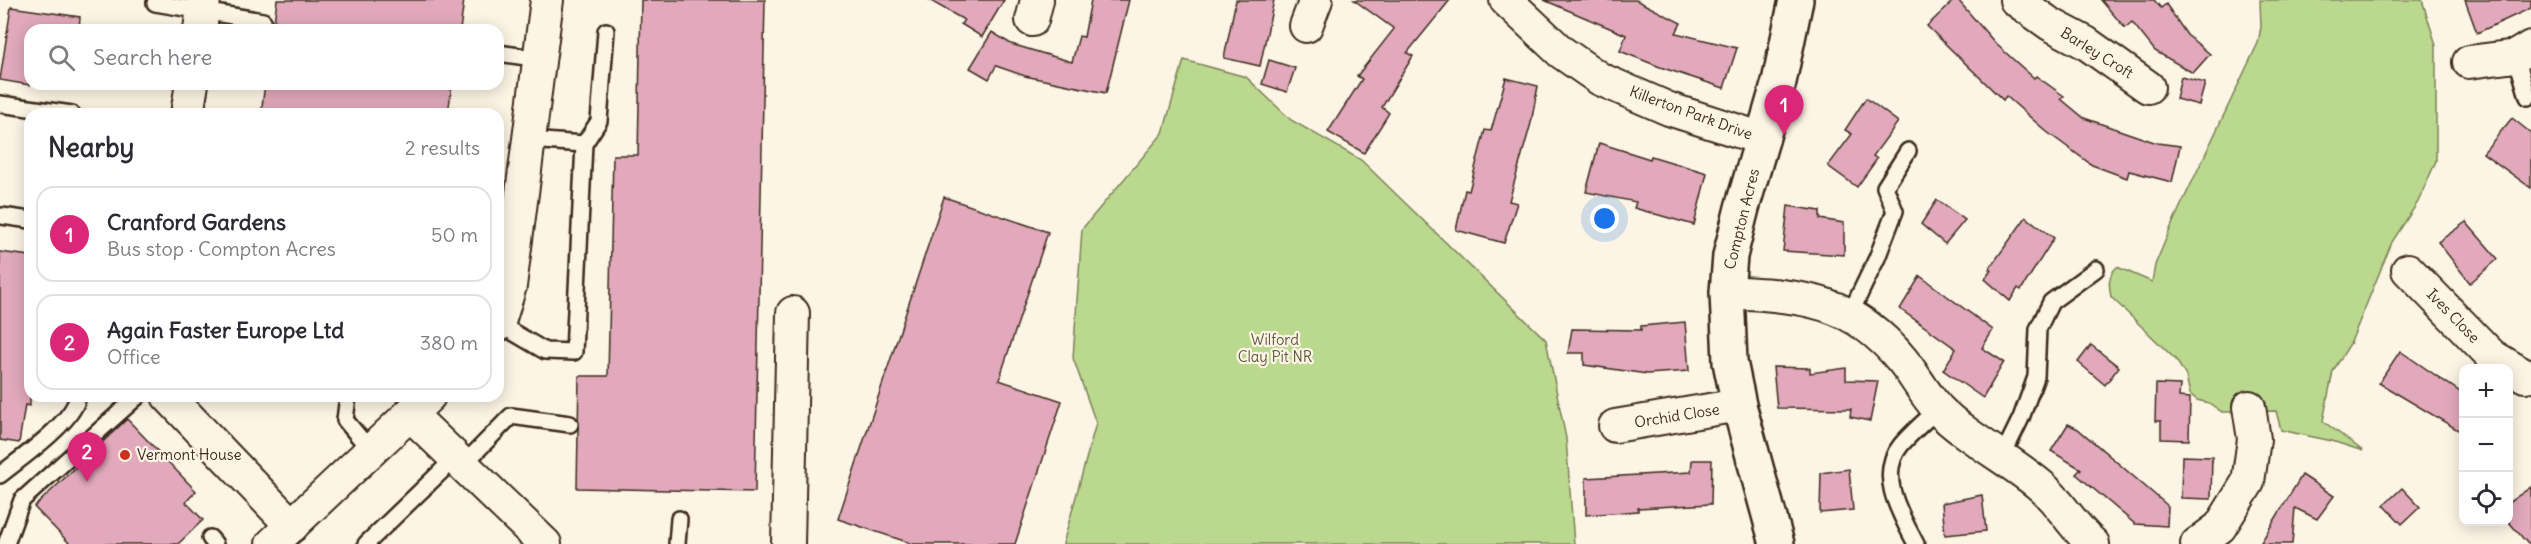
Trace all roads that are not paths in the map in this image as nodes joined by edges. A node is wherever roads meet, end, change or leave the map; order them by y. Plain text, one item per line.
1 (547, 0) edge
2 (1506, 0) edge
3 (1796, 0) edge
4 (2016, 0) edge
5 (155, 3) dead end
6 (202, 14) edge
7 (263, 21) dead end
8 (606, 31) dead end
9 (2523, 51) edge
10 (504, 54) edge
11 (540, 59) junction
12 (2469, 62) dead end
13 (2148, 87) dead end
14 (191, 90) edge
15 (2528, 97) dead end
16 (0, 104) edge
17 (29, 108) edge
18 (189, 108) edge
19 (1763, 139) junction
20 (529, 140) junction
21 (584, 144) junction
22 (1908, 151) dead end
23 (2, 216) dead end
24 (24, 219) edge
25 (2097, 269) dead end
26 (2408, 270) dead end
27 (1727, 292) junction
28 (504, 305) edge
29 (793, 313) dead end
30 (1850, 314) junction
31 (504, 327) edge
32 (2531, 375) edge
33 (77, 402) edge
34 (131, 402) edge
35 (173, 402) edge
36 (347, 402) edge
37 (419, 405) edge
38 (1739, 405) junction
39 (2249, 407) dead end
40 (1938, 409) junction
41 (570, 424) dead end
42 (1615, 426) dead end
43 (371, 451) junction
44 (2001, 459) junction
45 (458, 462) junction
46 (0, 475) edge
47 (679, 519) dead end
48 (282, 535) edge
49 (532, 540) edge
50 (6, 544) edge
51 (366, 544) edge
52 (677, 544) edge
53 (788, 544) edge
54 (1777, 544) edge
55 (1916, 544) edge
56 (2093, 544) edge
57 (2198, 544) edge

1 - 11 street
2 - 19 street, Killerton Park Drive
3 - 19 street, Compton Acres
4 - 13 street, Barley Croft
5 - 6 lane
6 - 7 lane
8 - 21 lane
9 - 12 street
9 - 15 lane
10 - 11 lane
11 - 20 street
14 - 18 street
16 - 17 lane
19 - 27 street, Compton Acres
20 - 21 lane
20 - 28 street
21 - 31 lane
22 - 30 lane
23 - 24 lane
25 - 44 lane
26 - 32 street, Ives Close
27 - 30 street
27 - 38 street, Compton Acres
29 - 53 street
30 - 40 street
33 - 46 lane
34 - 50 lane
35 - 48 street
36 - 43 lane
37 - 43 street
37 - 45 street
38 - 42 street, Orchid Close
38 - 54 street, Compton Acres
39 - 57 street
40 - 44 street
40 - 55 lane
41 - 45 lane
43 - 48 street
44 - 56 street
45 - 49 street
45 - 51 lane
47 - 52 lane

